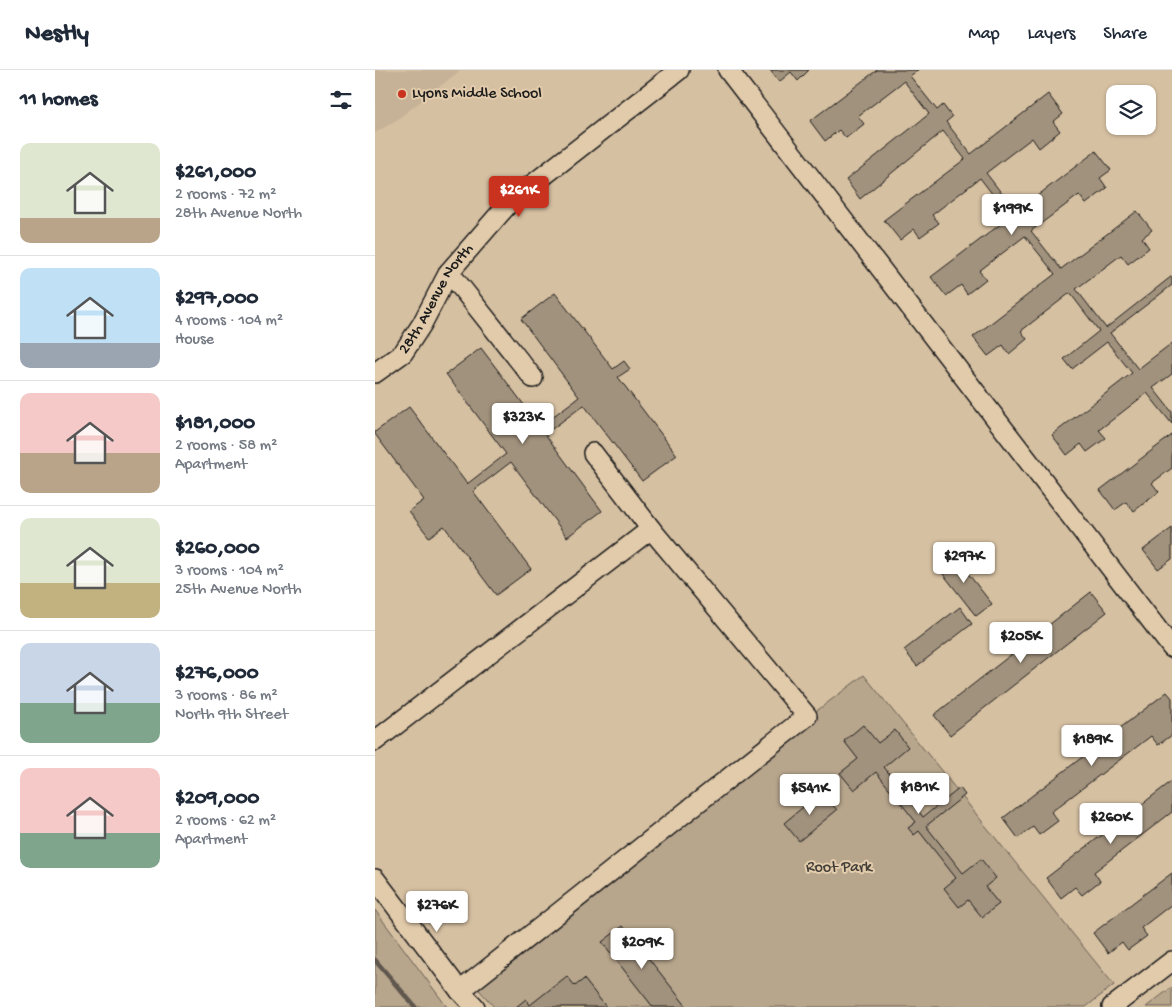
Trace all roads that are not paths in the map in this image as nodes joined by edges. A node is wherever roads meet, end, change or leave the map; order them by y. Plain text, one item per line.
1 (679, 70) edge
2 (728, 70) edge
3 (449, 272) junction
4 (375, 374) edge
5 (533, 378) dead end
6 (593, 453) dead end
7 (651, 529) junction
8 (1172, 648) edge
9 (375, 741) edge
10 (375, 879) edge
11 (1172, 961) edge
12 (460, 991) junction
13 (475, 1007) edge
14 (1113, 1007) edge

1 - 3 street, 28th Avenue North
2 - 8 street
3 - 4 street, 28th Avenue North
3 - 5 street
6 - 7 street
7 - 9 street
7 - 12 street
10 - 12 street
11 - 14 street
12 - 13 street

